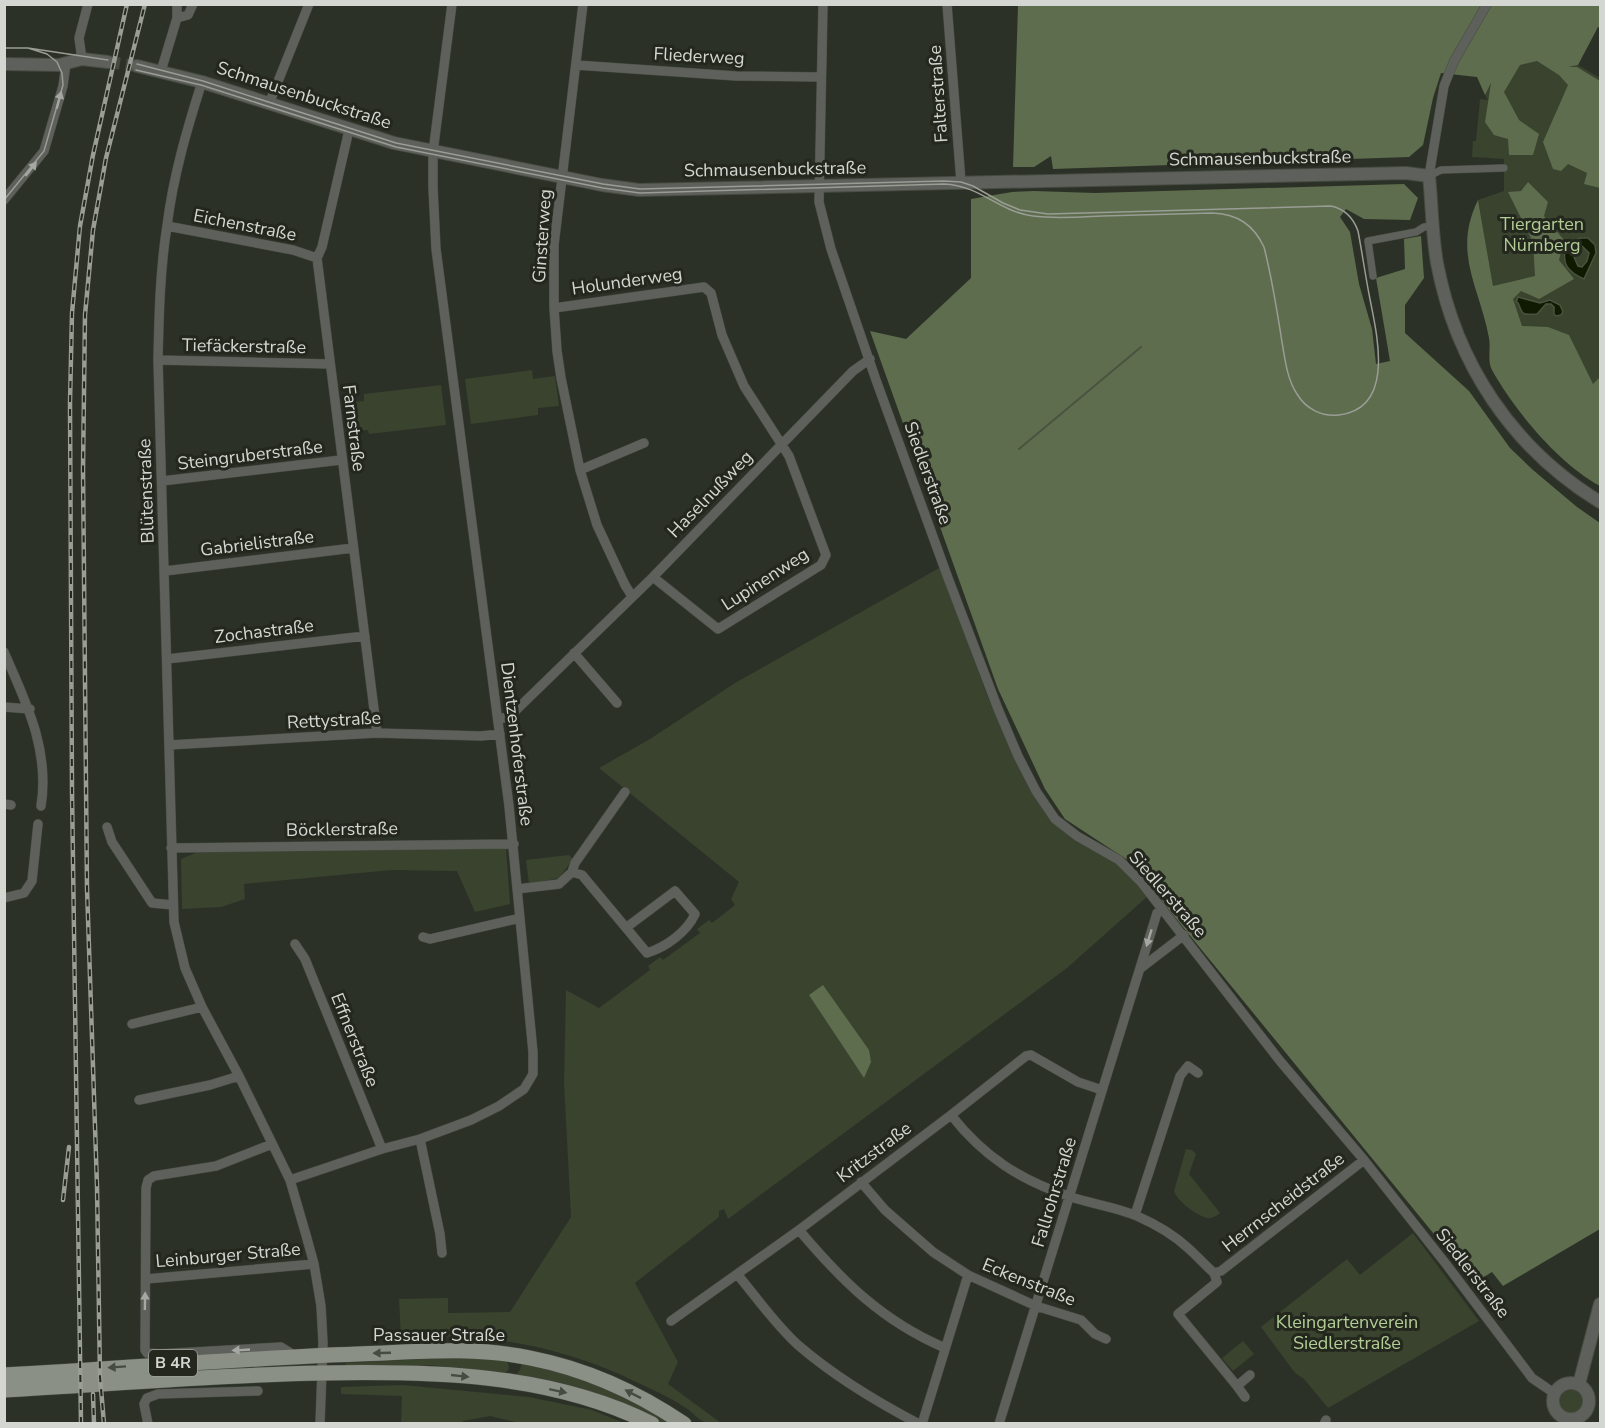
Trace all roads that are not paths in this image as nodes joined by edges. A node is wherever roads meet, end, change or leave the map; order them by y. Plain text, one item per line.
1 (88, 4) edge
2 (177, 4) edge
3 (193, 4) edge
4 (309, 4) edge
5 (452, 4) edge
6 (583, 4) edge
7 (823, 4) edge
8 (947, 4) edge
9 (1487, 4) edge
10 (177, 18) junction
11 (82, 58) junction
12 (108, 62) tunnel mouth
13 (4, 64) edge
14 (66, 64) junction
15 (576, 65) junction
16 (137, 66) tunnel mouth
17 (161, 71) junction
18 (821, 77) junction
19 (202, 82) junction
20 (269, 104) junction
21 (349, 130) junction
22 (433, 152) junction
23 (1504, 168) dead end
24 (1429, 176) junction
25 (563, 177) junction
26 (961, 182) junction
27 (820, 186) junction
28 (4, 200) edge
29 (166, 226) junction
30 (1434, 226) junction
31 (317, 258) junction
32 (1373, 276) dead end
33 (554, 308) junction
34 (870, 359) junction
35 (158, 360) junction
36 (330, 364) junction
37 (782, 442) junction
38 (644, 443) dead end
39 (341, 460) junction
40 (580, 470) junction
41 (162, 481) junction
42 (1600, 502) edge
43 (353, 548) junction
44 (165, 571) junction
45 (653, 577) junction
46 (632, 596) junction
47 (365, 636) junction
48 (4, 652) edge
49 (574, 653) junction
50 (167, 659) junction
51 (617, 703) dead end
52 (4, 707) edge
53 (30, 709) junction
54 (498, 719) junction
55 (377, 734) junction
56 (500, 734) junction
57 (169, 745) junction
58 (625, 792) dead end
59 (41, 806) dead end
60 (39, 824) dead end
61 (107, 827) dead end
62 (514, 844) junction
63 (171, 848) junction
64 (572, 872) junction
65 (517, 889) junction
66 (4, 898) edge
67 (173, 904) junction
68 (1162, 908) junction
69 (520, 918) junction
70 (627, 927) junction
71 (1184, 935) junction
72 (423, 937) dead end
73 (295, 944) dead end
74 (1139, 970) junction
75 (202, 1006) junction
76 (132, 1024) dead end
77 (1198, 1073) dead end
78 (239, 1076) junction
79 (1102, 1090) junction
80 (139, 1100) dead end
81 (951, 1115) junction
82 (420, 1139) junction
83 (272, 1144) junction
84 (382, 1149) junction
85 (1364, 1160) junction
86 (290, 1180) junction
87 (861, 1182) junction
88 (1070, 1197) junction
89 (1135, 1215) junction
90 (799, 1230) junction
91 (442, 1253) dead end
92 (314, 1264) junction
93 (1215, 1273) junction
94 (737, 1274) junction
95 (968, 1275) junction
96 (146, 1279) junction
97 (1600, 1304) edge
98 (1036, 1306) junction
99 (671, 1321) dead end
100 (1106, 1339) dead end
101 (945, 1348) junction
102 (506, 1354) junction
103 (322, 1355) junction
104 (297, 1356) junction
105 (322, 1373) junction
106 (4, 1375) edge
107 (1250, 1375) dead end
108 (500, 1380) junction
109 (1579, 1384) junction
110 (1237, 1386) junction
111 (4, 1390) edge
112 (258, 1390) dead end
113 (1554, 1393) junction
114 (1245, 1397) dead end
115 (1571, 1421) edge
116 (148, 1424) edge
117 (320, 1424) edge
118 (652, 1424) edge
119 (684, 1424) edge
120 (920, 1424) edge
121 (999, 1424) edge

1 - 11 street
2 - 10 street
3 - 10 street
4 - 20 street
5 - 22 street, Dientzenhoferstraße
6 - 15 street, Ginsterweg
7 - 18 street, Siedlerstraße
8 - 26 street, Falterstraße
9 - 24 street
10 - 17 street
11 - 12 street
11 - 14 street
13 - 14 street
28 -> 14 street
15 - 18 street, Fliederweg
15 - 25 street, Ginsterweg
16 - 17 street, Schmausenbuckstraße
17 - 19 street, Schmausenbuckstraße
18 - 27 street, Siedlerstraße
19 - 20 street, Schmausenbuckstraße
19 - 29 street, Blütenstraße
20 - 21 street, Schmausenbuckstraße
21 - 22 street, Schmausenbuckstraße
21 - 31 street, Farnstraße
22 - 25 street, Schmausenbuckstraße
22 - 54 street, Dientzenhoferstraße
23 - 24 street
24 - 26 street, Schmausenbuckstraße
24 - 30 street
25 - 27 street, Schmausenbuckstraße
25 - 33 street, Ginsterweg
26 - 27 street, Schmausenbuckstraße
27 - 34 street, Siedlerstraße
29 - 31 street, Eichenstraße
29 - 35 street, Blütenstraße
30 - 32 street
30 - 42 street
31 - 36 street, Farnstraße
33 - 37 street, Holunderweg
33 - 40 street, Ginsterweg
34 - 37 street, Haselnußweg
34 - 68 street, Siedlerstraße
35 - 36 street, Tiefäckerstraße
35 - 41 street, Blütenstraße
36 - 39 street, Farnstraße
37 - 45 street, Haselnußweg
37 - 45 street, Lupinenweg
38 - 40 street
39 - 41 street, Steingruberstraße
39 - 43 street, Farnstraße
40 - 46 street, Ginsterweg
41 - 44 street, Blütenstraße
43 - 44 street, Gabrielistraße
43 - 47 street, Farnstraße
44 - 50 street, Blütenstraße
45 - 46 street, Haselnußweg
46 - 49 street, Haselnußweg
47 - 50 street, Zochastraße
47 - 55 street, Farnstraße
48 - 53 street
49 - 51 street
49 - 54 street, Haselnußweg
50 - 57 street, Blütenstraße
52 - 53 street
53 - 59 street
54 - 56 street, Dientzenhoferstraße
55 - 56 street, Rettystraße
55 - 57 street, Rettystraße
56 - 62 street, Dientzenhoferstraße
57 - 63 street, Blütenstraße
58 - 64 street
60 - 66 street
61 - 67 street
62 - 63 street, Böcklerstraße
62 - 65 street, Dientzenhoferstraße
63 - 67 street, Blütenstraße
64 - 65 street
64 - 70 street
65 - 69 street, Dientzenhoferstraße
67 - 75 street, Blütenstraße
68 - 71 street, Siedlerstraße
68 -> 74 street, Fallrohrstraße
69 - 72 street
69 - 82 street, Dientzenhoferstraße
70 - 70 street
71 - 74 street
71 - 85 street, Siedlerstraße
73 - 84 street, Effnerstraße
74 - 79 street, Fallrohrstraße
75 - 76 street
75 - 78 street, Blütenstraße
77 - 89 street
78 - 80 street
78 - 83 street, Blütenstraße
79 - 81 street, Kritzstraße
79 - 88 street, Fallrohrstraße
81 - 87 street, Kritzstraße
81 - 88 street, Herrnscheidstraße
82 - 84 street, Dientzenhoferstraße
82 - 91 street
83 - 86 street, Blütenstraße
83 - 96 street
84 - 86 street, Dientzenhoferstraße
85 - 93 street, Herrnscheidstraße
85 - 113 street, Siedlerstraße
86 - 92 street, Blütenstraße
87 - 90 street, Kritzstraße
87 - 95 street, Eckenstraße
88 - 89 street, Herrnscheidstraße
88 - 98 street, Fallrohrstraße
89 - 93 street, Herrnscheidstraße
90 - 94 street, Kritzstraße
90 - 101 street
92 - 96 street, Leinburger Straße
92 - 103 street, Blütenstraße
93 - 110 street
94 - 99 street, Kritzstraße
94 - 120 street
95 - 98 street, Eckenstraße
95 - 101 street
104 -> 96 street
97 - 109 street
98 - 100 street, Eckenstraße
98 - 121 street, Fallrohrstraße
101 - 120 street
102 -> 103 main road, Passauer Straße / B 4R
102 - 108 main road
119 -> 102 main road, Passauer Straße / B 4R
103 - 104 main road, B 4R
103 - 105 street, Blütenstraße
104 -> 106 main road, B 4R
105 -> 108 main road, Passauer Straße / B 4R
105 - 111 main road, B 4R
105 - 117 street, Blütenstraße
107 - 110 street
108 -> 118 main road, Passauer Straße / B 4R
109 - 113 street
109 - 115 street
110 - 114 street
112 - 116 street
113 - 115 street

